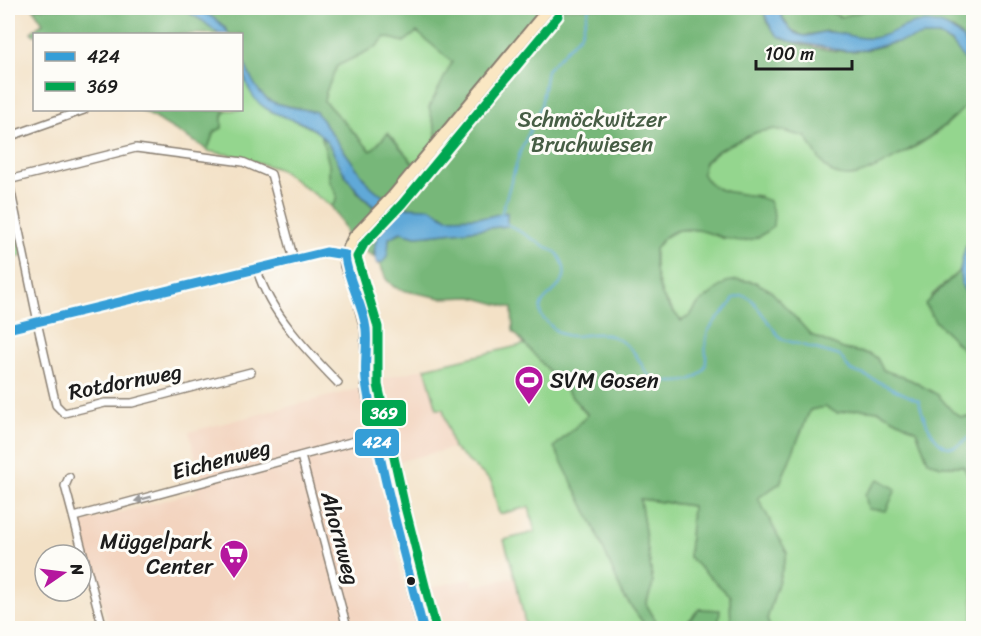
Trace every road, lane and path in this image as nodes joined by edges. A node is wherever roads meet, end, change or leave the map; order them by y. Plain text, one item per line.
1 (549, 8) edge
2 (81, 111) edge
3 (8, 137) edge
4 (8, 179) edge
5 (345, 255) junction
6 (294, 260) junction
7 (257, 270) junction
8 (38, 322) junction
9 (8, 329) edge
10 (251, 372) dead end
11 (338, 383) dead end
12 (377, 435) junction
13 (301, 456) junction
14 (69, 477) dead end
15 (74, 518) junction
16 (103, 628) edge
17 (347, 628) edge
18 (423, 628) edge

1 - 5 main road
2 - 3 street
4 - 6 street
4 - 8 street
5 - 6 street
5 - 12 main road
6 - 7 street
7 - 8 street
7 - 11 street
8 - 9 street
8 - 10 street, Rotdornweg
12 - 13 street, Eichenweg
12 - 18 main road
13 -> 15 street, Eichenweg
13 - 17 street, Ahornweg
14 - 15 street
15 - 16 street

